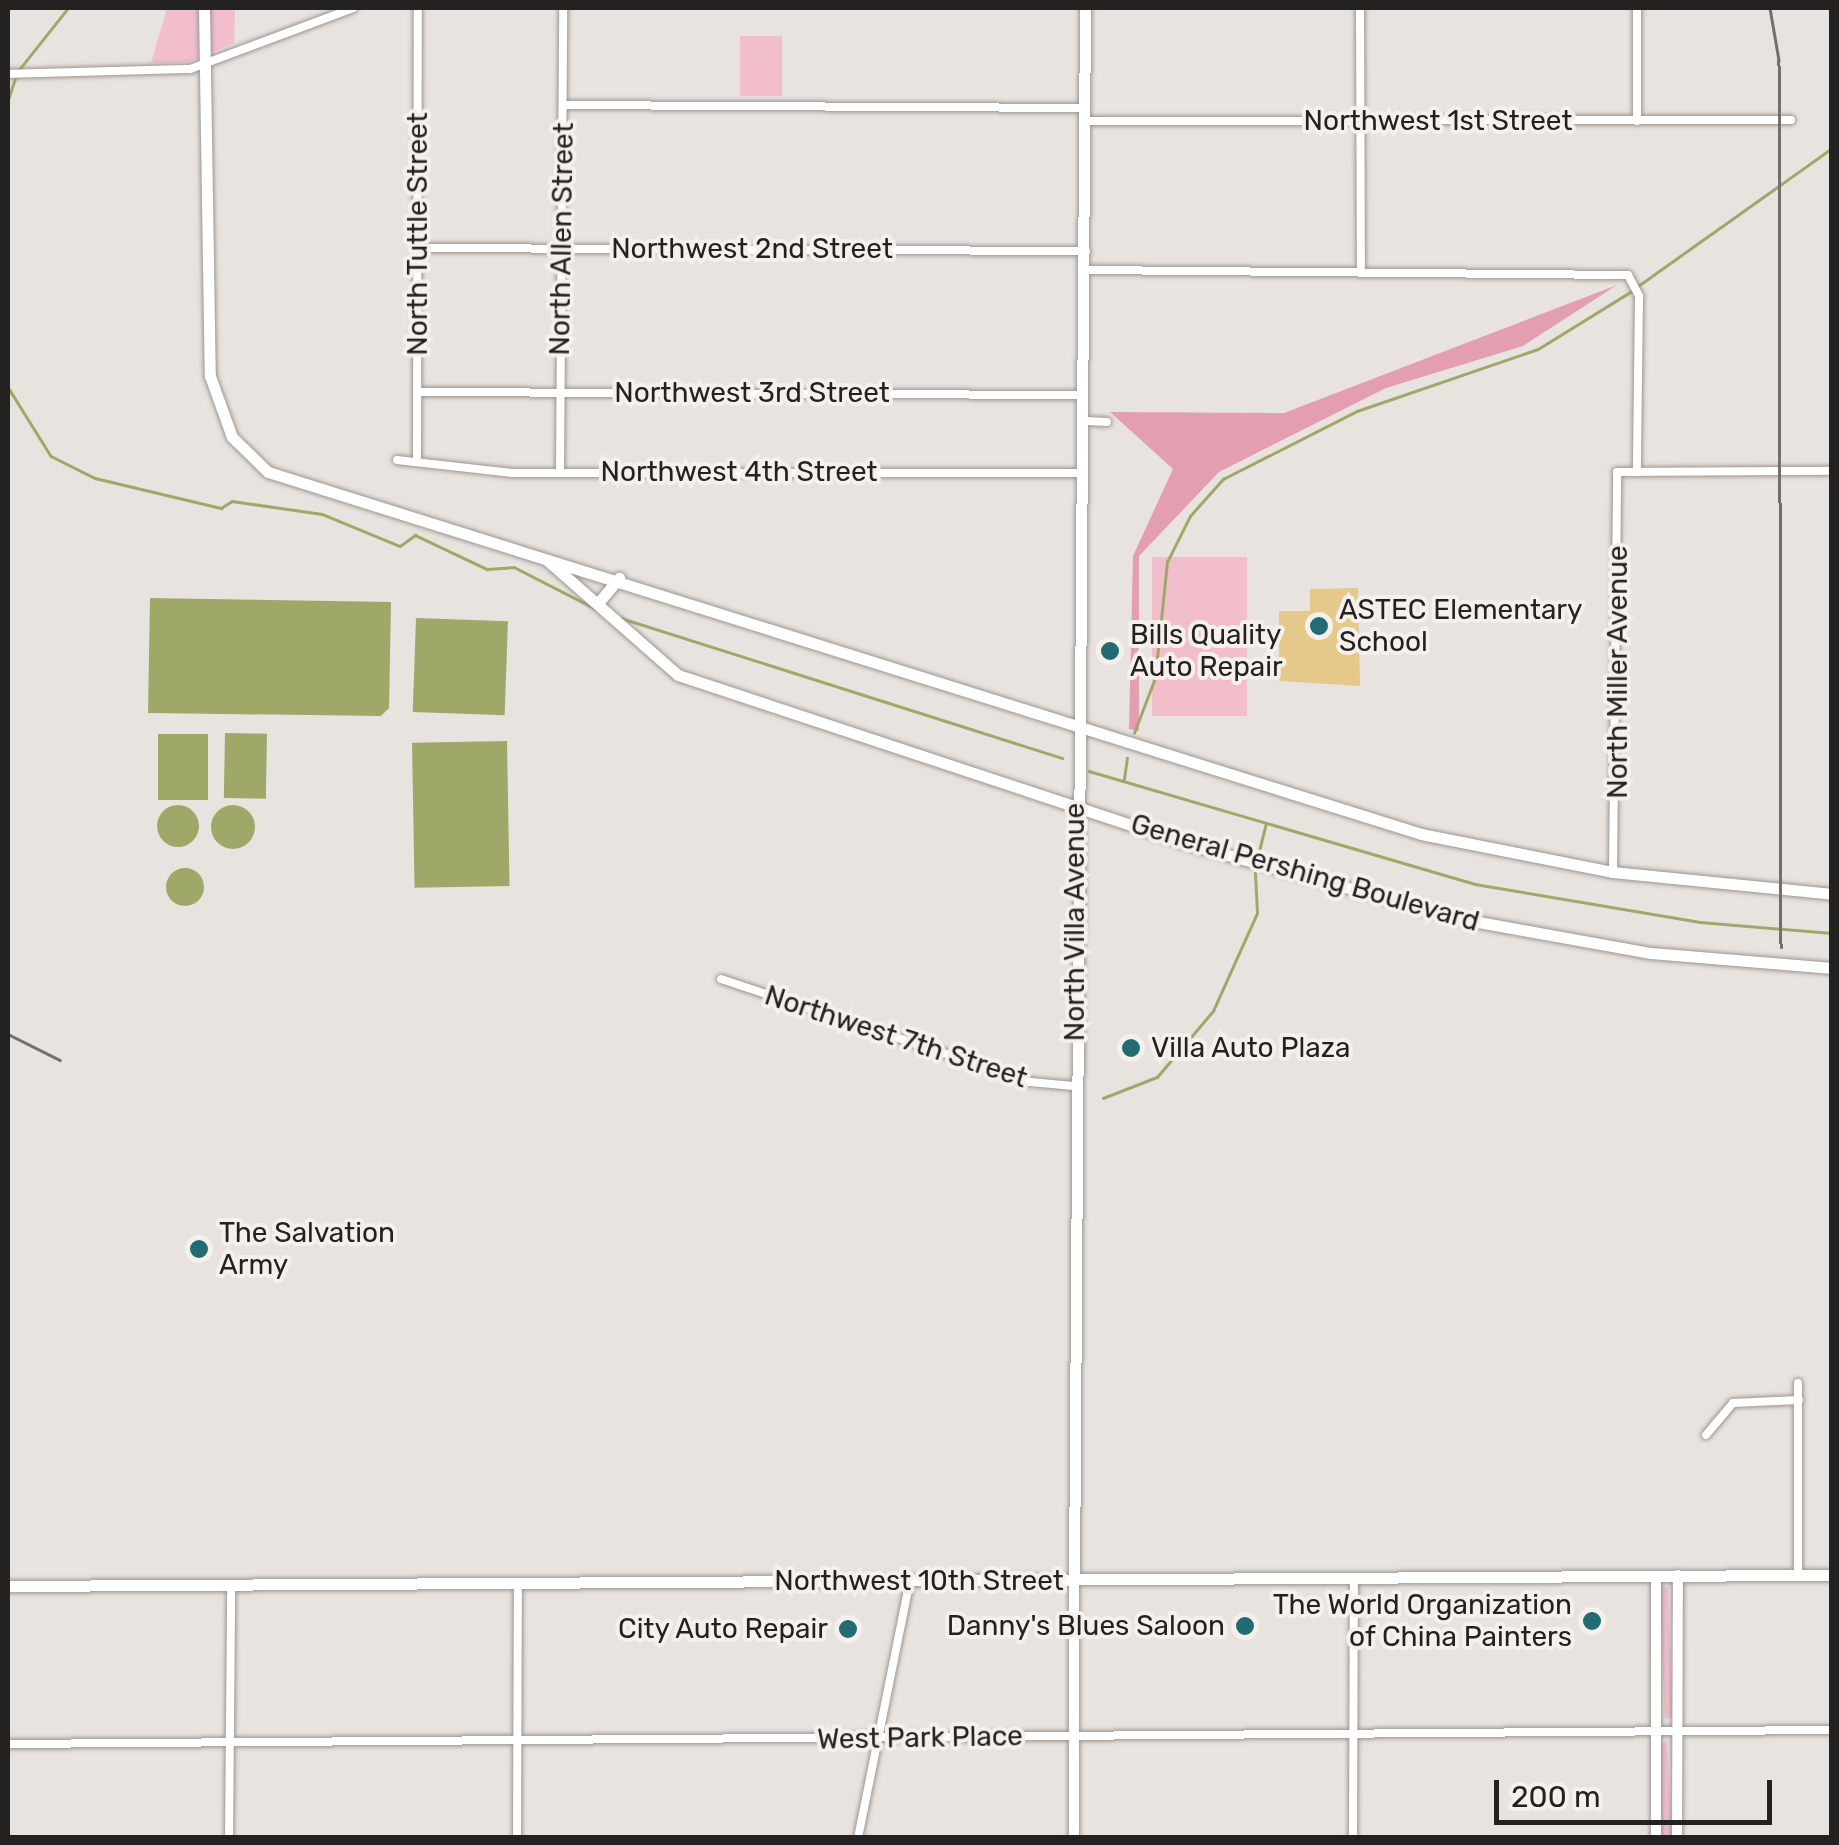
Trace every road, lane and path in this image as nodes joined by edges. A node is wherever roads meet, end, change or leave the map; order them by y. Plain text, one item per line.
1 (204, 8) edge
2 (354, 8) edge
3 (418, 8) edge
4 (564, 8) edge
5 (1085, 8) edge
6 (1360, 8) edge
7 (1637, 8) edge
8 (208, 64) junction
9 (8, 74) edge
10 (563, 105) junction
11 (1086, 114) junction
12 (1791, 120) dead end
13 (1360, 121) junction
14 (1637, 121) junction
15 (418, 248) junction
16 (562, 248) junction
17 (1086, 251) junction
18 (1086, 270) junction
19 (1361, 272) junction
20 (417, 392) junction
21 (560, 392) junction
22 (1087, 395) junction
23 (1087, 421) junction
24 (1107, 422) dead end
25 (397, 460) dead end
26 (417, 460) junction
27 (560, 471) junction
28 (1832, 471) edge
29 (1637, 472) junction
30 (1082, 473) junction
31 (544, 558) junction
32 (621, 578) junction
33 (598, 603) junction
34 (1076, 728) junction
35 (1076, 806) junction
36 (1613, 872) junction
37 (1832, 894) edge
38 (1832, 968) edge
39 (720, 979) dead end
40 (1074, 1086) junction
41 (1798, 1383) dead end
42 (1799, 1400) junction
43 (1706, 1435) dead end
44 (1832, 1574) edge
45 (1798, 1575) junction
46 (1656, 1576) junction
47 (1678, 1576) junction
48 (1354, 1578) junction
49 (1074, 1580) junction
50 (910, 1582) junction
51 (518, 1584) junction
52 (8, 1586) edge
53 (231, 1586) junction
54 (1832, 1730) edge
55 (1678, 1731) junction
56 (1656, 1732) junction
57 (1354, 1734) junction
58 (1074, 1736) junction
59 (885, 1738) junction
60 (517, 1741) junction
61 (230, 1743) junction
62 (8, 1744) edge
63 (230, 1838) edge
64 (517, 1838) edge
65 (858, 1838) edge
66 (1074, 1838) edge
67 (1354, 1838) edge
68 (1656, 1838) edge
69 (1678, 1838) edge

1 - 8 main road, General Pershing Boulevard
2 - 8 street
3 - 15 street, North Tuttle Street
4 - 10 street, North Allen Street
5 - 11 main road, North Villa Avenue
6 - 13 street
7 - 14 street
8 - 9 street
8 - 31 main road, General Pershing Boulevard
10 - 11 street, Northwest 1st Street
10 - 16 street, North Allen Street
11 - 13 street, Northwest 1st Street
11 - 17 main road, North Villa Avenue
12 - 14 street, Northwest 1st Street
13 - 14 street, Northwest 1st Street
13 - 19 street
15 - 16 street, Northwest 2nd Street
15 - 20 street, North Tuttle Street
16 - 17 street, Northwest 2nd Street
16 - 21 street, North Allen Street
17 - 18 main road, North Villa Avenue
18 - 19 street
18 - 22 main road, North Villa Avenue
19 - 29 street
20 - 21 street, Northwest 3rd Street
20 - 26 street, North Tuttle Street
21 - 22 street, Northwest 3rd Street
21 - 27 street, North Allen Street
22 - 23 main road, North Villa Avenue
23 - 24 street
23 - 30 main road, North Villa Avenue
25 - 26 street, Northwest 4th Street
26 - 27 street, Northwest 4th Street
27 - 30 street, Northwest 4th Street
28 - 29 street
29 - 36 street, North Miller Avenue
30 - 34 main road, North Villa Avenue
31 - 32 main road, General Pershing Boulevard
31 - 33 main road, General Pershing Boulevard
32 - 33 main road
32 - 34 main road, General Pershing Boulevard
33 - 35 main road, General Pershing Boulevard
34 - 35 main road, North Villa Avenue
34 - 36 main road, General Pershing Boulevard
35 - 38 main road, General Pershing Boulevard
35 - 40 main road, North Villa Avenue
36 - 37 main road, General Pershing Boulevard
39 - 40 street, Northwest 7th Street
40 - 49 main road, North Villa Avenue
41 - 42 street
42 - 43 street
42 - 45 street
44 - 45 main road, Northwest 10th Street
45 - 47 main road, Northwest 10th Street
46 - 47 main road, Northwest 10th Street
46 - 48 main road, Northwest 10th Street
46 - 56 street
47 - 55 street
48 - 49 main road, Northwest 10th Street
48 - 57 street
49 - 50 main road, Northwest 10th Street
49 - 58 street, North Villa Avenue
50 - 51 main road, Northwest 10th Street
50 - 59 street
51 - 53 main road, Northwest 10th Street
51 - 60 street
52 - 53 main road, Northwest 10th Street
53 - 61 street
54 - 55 street, West Park Place
55 - 56 street, West Park Place
55 - 69 street
56 - 57 street, West Park Place
56 - 68 street
57 - 58 street, West Park Place
57 - 67 street
58 - 59 street, West Park Place
58 - 66 street, North Villa Avenue
59 - 60 street, West Park Place
59 - 65 street
60 - 61 street, West Park Place
60 - 64 street
61 - 62 street, West Park Place
61 - 63 street

